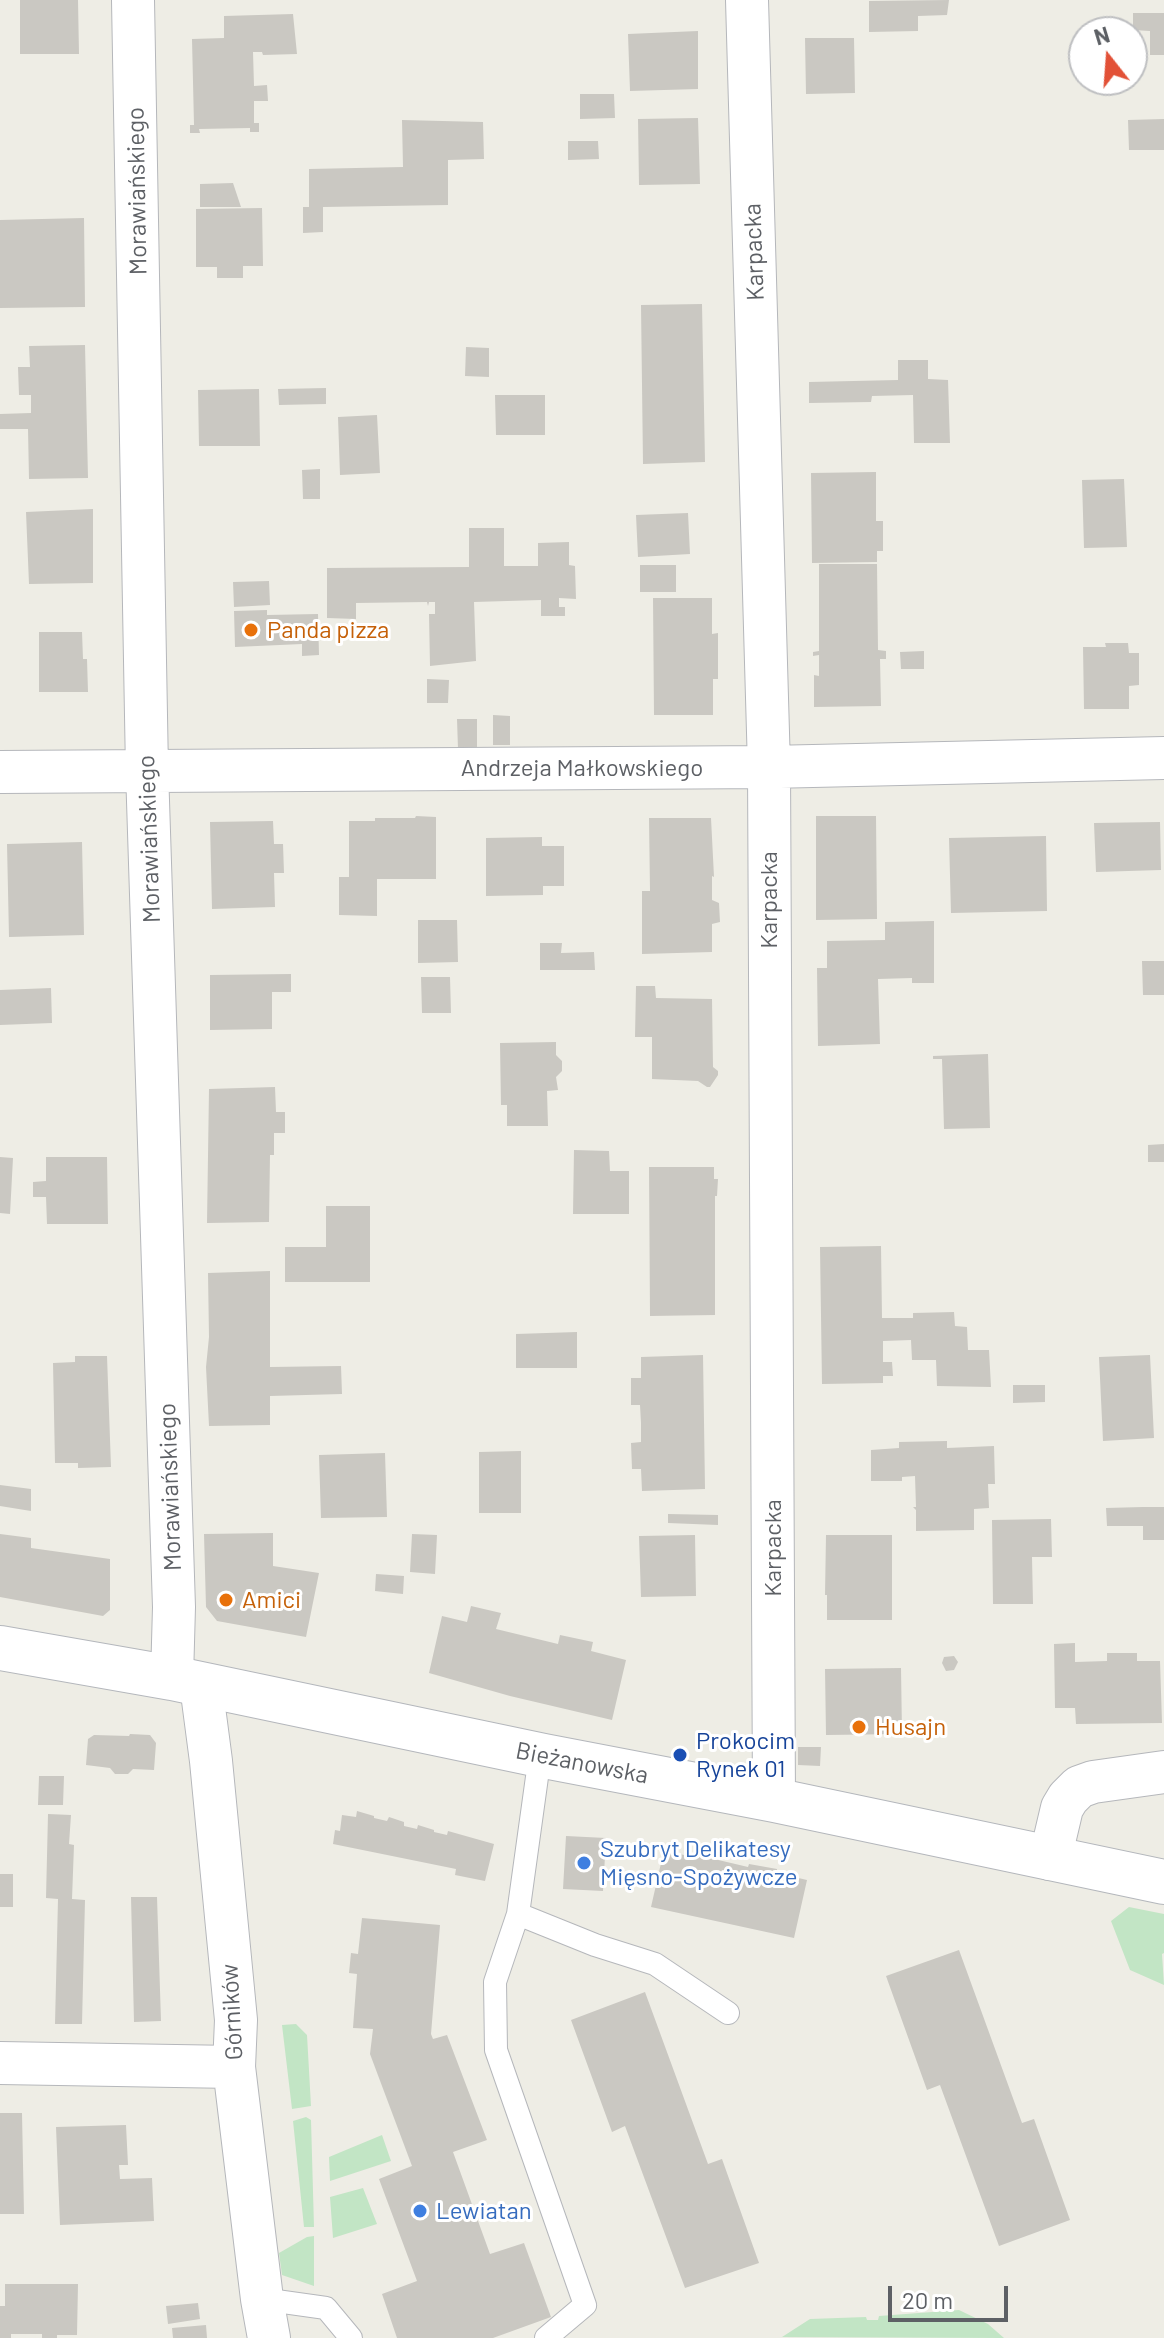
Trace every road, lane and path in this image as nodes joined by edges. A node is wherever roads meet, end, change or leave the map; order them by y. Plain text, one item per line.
1 (133, 0) edge
2 (747, 0) edge
3 (1164, 758) edge
4 (769, 767) junction
5 (147, 770) junction
6 (0, 772) edge
7 (0, 1648) edge
8 (187, 1682) junction
9 (544, 1756) junction
10 (1164, 1772) edge
11 (774, 1800) junction
12 (1050, 1859) junction
13 (1164, 1882) edge
14 (518, 1914) junction
15 (728, 2013) dead end
16 (0, 2063) edge
17 (234, 2067) junction
18 (266, 2319) edge
19 (351, 2338) edge
20 (546, 2338) edge

1 - 5 street, Morawiańskiego
2 - 4 street, Karpacka
3 - 4 street, Andrzeja Małkowskiego
4 - 5 street, Andrzeja Małkowskiego
4 - 11 street, Karpacka
5 - 6 street, Andrzeja Małkowskiego
5 - 8 street, Morawiańskiego
7 - 8 street, Bieżanowska
8 - 9 street, Bieżanowska
8 - 17 street, Górników
9 - 11 street, Bieżanowska
9 - 14 lane
10 - 12 street
11 - 12 street, Bieżanowska
12 - 13 street, Bieżanowska
14 - 15 lane
14 - 20 lane
16 - 17 street
17 - 18 street, Górników
18 - 19 lane

